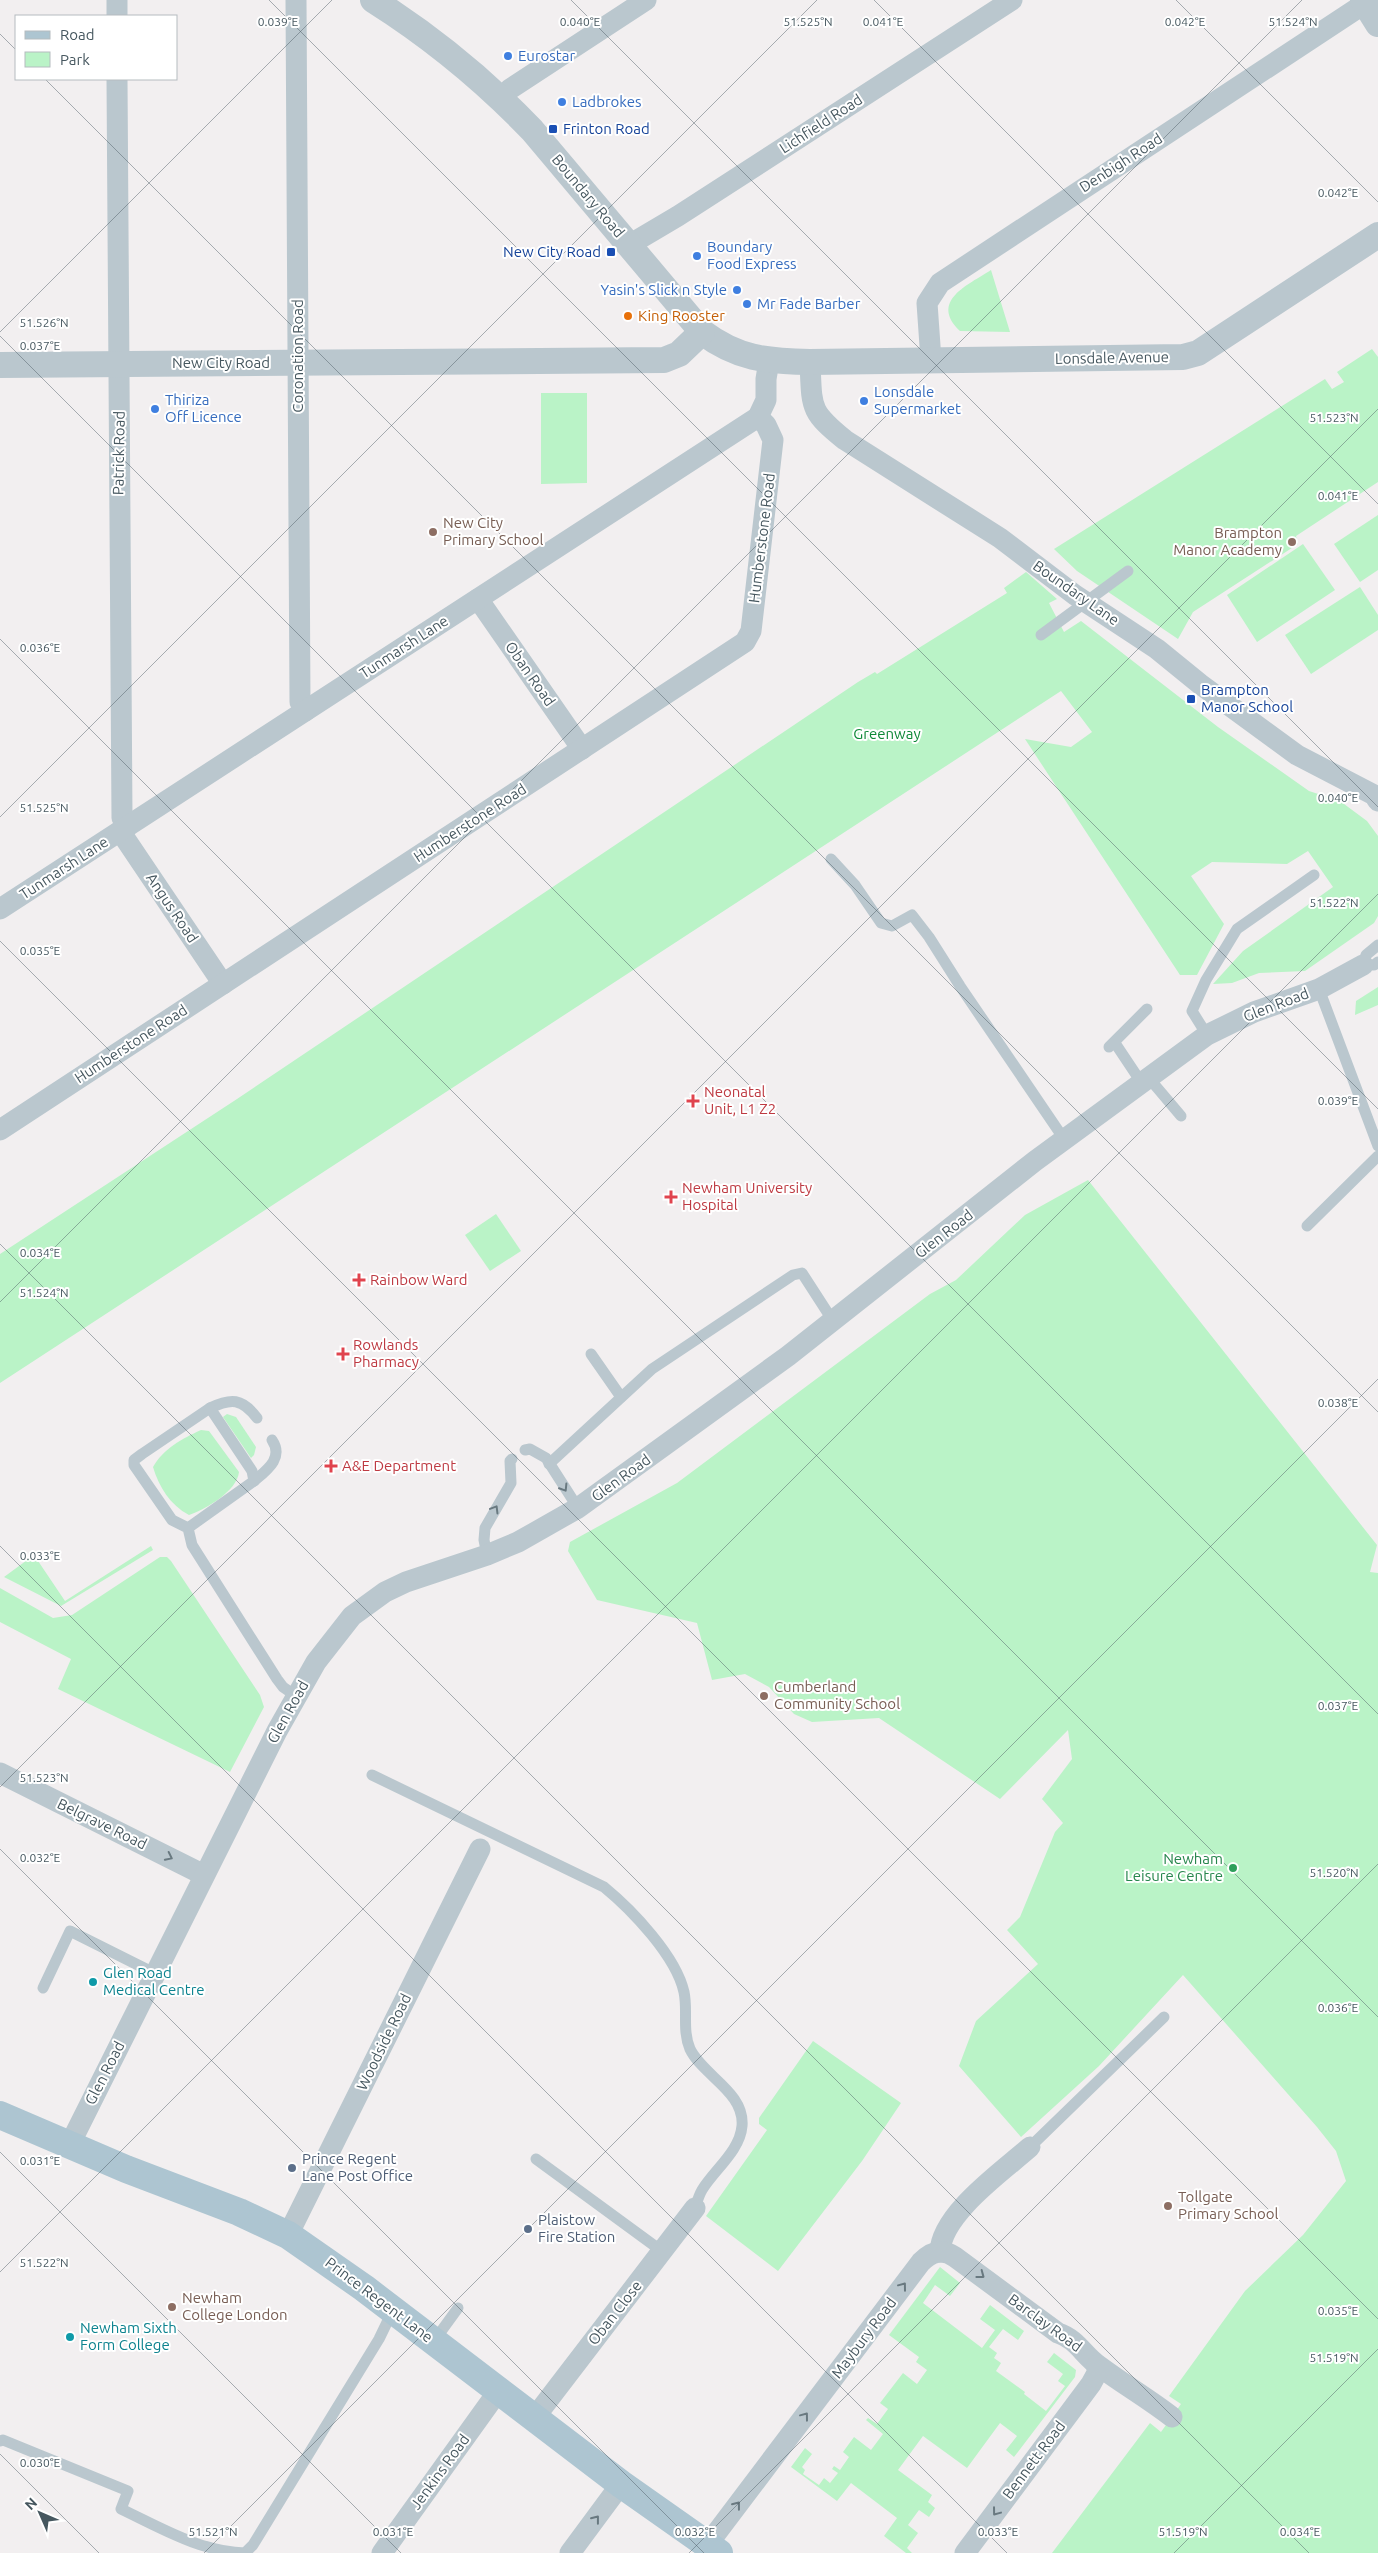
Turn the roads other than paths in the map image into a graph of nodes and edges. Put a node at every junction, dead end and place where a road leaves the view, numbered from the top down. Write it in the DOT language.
graph roads {
  1 [pos="117,0"];
  2 [pos="296,0"];
  3 [pos="373,0"];
  4 [pos="646,0"];
  5 [pos="1012,0"];
  6 [pos="1369,7"];
  7 [pos="117,15"];
  8 [pos="118,80"];
  9 [pos="502,99"];
  10 [pos="1378,235"];
  11 [pos="629,245"];
  12 [pos="702,332"];
  13 [pos="931,360"];
  14 [pos="769,361"];
  15 [pos="810,362"];
  16 [pos="298,363"];
  17 [pos="120,364"];
  18 [pos="0,365"];
  19 [pos="758,417"];
  20 [pos="1128,571"];
  21 [pos="478,599"];
  22 [pos="1086,603"];
  23 [pos="1041,635"];
  24 [pos="305,711"];
  25 [pos="582,749"];
  26 [pos="1378,801"];
  27 [pos="124,829"];
  28 [pos="831,859"];
  29 [pos="1314,875"];
  30 [pos="0,909"];
  31 [pos="1378,945"];
  32 [pos="1370,963"];
  33 [pos="223,984"];
  34 [pos="1318,989"];
  35 [pos="1147,1009"];
  36 [pos="1207,1035"];
  37 [pos="1145,1080"];
  38 [pos="1181,1116"];
  39 [pos="0,1130"];
  40 [pos="1064,1139"];
  41 [pos="1378,1146"];
  42 [pos="1378,1156"];
  43 [pos="1308,1226"];
  44 [pos="833,1321"];
  45 [pos="591,1354"];
  46 [pos="621,1397"];
  47 [pos="210,1408"];
  48 [pos="257,1418"];
  49 [pos="272,1440"];
  50 [pos="525,1450"];
  51 [pos="512,1459"];
  52 [pos="549,1464"];
  53 [pos="254,1481"];
  54 [pos="578,1508"];
  55 [pos="188,1528"];
  56 [pos="487,1555"];
  57 [pos="296,1696"];
  58 [pos="0,1773"];
  59 [pos="372,1775"];
  60 [pos="484,1840"];
  61 [pos="204,1875"];
  62 [pos="154,1973"];
  63 [pos="43,1988"];
  64 [pos="1164,2017"];
  65 [pos="0,2115"];
  66 [pos="69,2146"];
  67 [pos="1030,2147"];
  68 [pos="536,2159"];
  69 [pos="695,2208"];
  70 [pos="288,2235"];
  71 [pos="663,2252"];
  72 [pos="940,2252"];
  73 [pos="458,2308"];
  74 [pos="393,2310"];
  75 [pos="434,2341"];
  76 [pos="1097,2365"];
  77 [pos="499,2390"];
  78 [pos="535,2417"];
  79 [pos="1172,2417"];
  80 [pos="0,2441"];
  81 [pos="621,2484"];
  82 [pos="714,2548"];
  83 [pos="382,2553"];
  84 [pos="570,2553"];
  85 [pos="965,2553"];
  1 -- 7 [label="street"];
  2 -- 16 [label="street, Coronation Road"];
  3 -- 9 [label="street, Boundary Road"];
  4 -- 9 [label="street"];
  5 -- 11 [label="street, Lichfield Road"];
  6 -- 13 [label="street, Denbigh Road"];
  8 -- 17 [label="street, Patrick Road"];
  9 -- 11 [label="street, Boundary Road"];
  10 -- 13 [label="street, Lonsdale Avenue"];
  11 -- 12 [label="street, Boundary Road"];
  12 -- 14 [label="street, Boundary Road"];
  12 -- 16 [label="street, New City Road"];
  13 -- 15 [label="street, Lonsdale Avenue"];
  14 -- 15 [label="street, Boundary Road"];
  14 -- 19 [label="street"];
  15 -- 22 [label="street, Boundary Lane"];
  16 -- 17 [label="street, New City Road"];
  16 -- 24 [label="street, Coronation Road"];
  17 -- 18 [label="street, New City Road"];
  17 -- 27 [label="street, Patrick Road"];
  19 -- 21 [label="street, Tunmarsh Lane"];
  19 -- 25 [label="street, Humberstone Road"];
  20 -- 22 [label="lane"];
  21 -- 24 [label="street, Tunmarsh Lane"];
  21 -- 25 [label="street, Oban Road"];
  22 -- 23 [label="lane"];
  22 -- 26 [label="street, Boundary Lane"];
  24 -- 27 [label="street, Tunmarsh Lane"];
  25 -- 33 [label="street, Humberstone Road"];
  27 -- 30 [label="street, Tunmarsh Lane"];
  27 -- 33 [label="street, Angus Road"];
  28 -- 40 [label="lane"];
  29 -- 36 [label="lane"];
  31 -- 32 [label="lane, Glen Road"];
  32 -- 34 [label="street, Glen Road"];
  33 -- 39 [label="street, Humberstone Road"];
  34 -- 36 [label="street, Glen Road"];
  34 -- 41 [label="lane"];
  35 -- 37 [label="lane"];
  36 -- 37 [label="street, Glen Road"];
  37 -- 38 [label="lane"];
  37 -- 40 [label="street, Glen Road"];
  40 -- 44 [label="street, Glen Road"];
  42 -- 43 [label="lane"];
  44 -- 46 [label="lane"];
  44 -- 54 [label="street, Glen Road"];
  45 -- 46 [label="lane"];
  46 -- 52 [label="lane"];
  47 -- 48 [label="lane"];
  47 -- 53 [label="lane"];
  47 -- 55 [label="lane"];
  49 -- 53 [label="lane"];
  50 -- 52 [label="lane"];
  56 -- 51 [label="lane, one-way"];
  52 -- 54 [label="lane, one-way"];
  53 -- 55 [label="lane"];
  54 -- 56 [label="street, Glen Road"];
  55 -- 57 [label="lane"];
  56 -- 57 [label="street, Glen Road"];
  57 -- 61 [label="street, Glen Road"];
  58 -- 61 [label="street, Belgrave Road, one-way"];
  59 -- 60 [label="lane"];
  60 -- 69 [label="lane"];
  60 -- 70 [label="street, Woodside Road"];
  61 -- 62 [label="street, Glen Road"];
  62 -- 63 [label="lane"];
  62 -- 66 [label="street, Glen Road"];
  64 -- 67 [label="lane"];
  65 -- 66 [label="main road, Prince Regent Lane"];
  66 -- 70 [label="main road, Prince Regent Lane"];
  67 -- 72 [label="street"];
  68 -- 71 [label="lane"];
  69 -- 71 [label="street, Oban Close"];
  70 -- 74 [label="main road, Prince Regent Lane"];
  71 -- 78 [label="street, Oban Close"];
  72 -- 76 [label="street, Barclay Road, one-way"];
  82 -- 72 [label="street, Maybury Road, one-way"];
  73 -- 75 [label="lane"];
  74 -- 75 [label="main road, Prince Regent Lane"];
  74 -- 80 [label="lane"];
  75 -- 77 [label="main road, Prince Regent Lane"];
  76 -- 79 [label="street, Barclay Road"];
  76 -- 85 [label="street, Bennett Road, one-way"];
  77 -- 78 [label="main road, Prince Regent Lane"];
  77 -- 83 [label="street, Jenkins Road"];
  78 -- 81 [label="main road, Prince Regent Lane"];
  81 -- 82 [label="main road, Prince Regent Lane"];
  84 -- 81 [label="street, one-way"];
}
